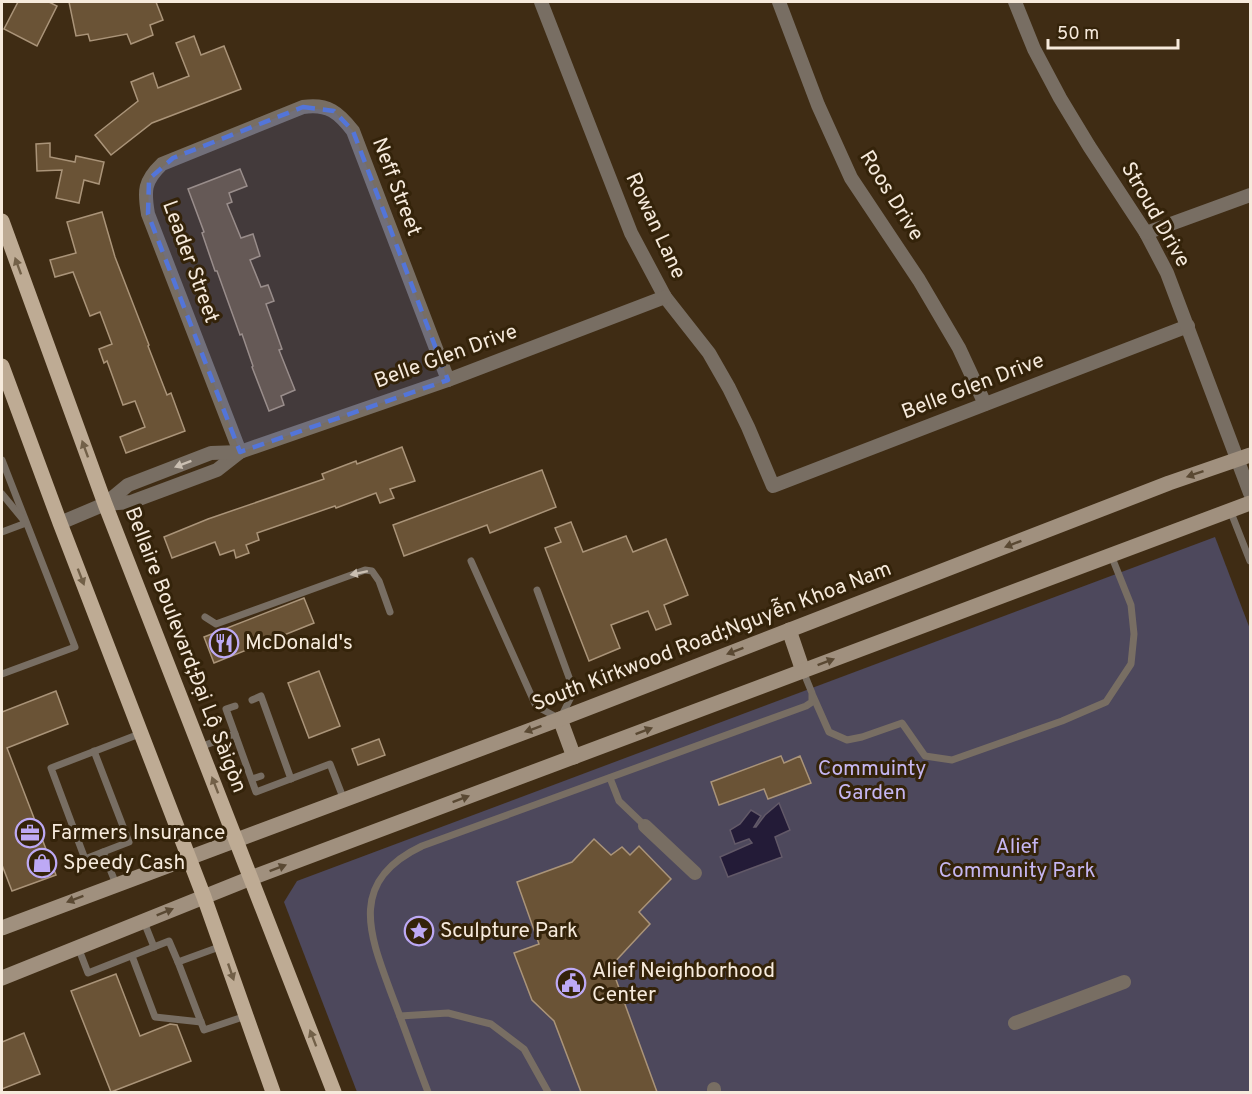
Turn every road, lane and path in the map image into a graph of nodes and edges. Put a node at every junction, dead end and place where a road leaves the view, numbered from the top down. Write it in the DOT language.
graph roads {
  1 [pos="541,2"];
  2 [pos="779,2"];
  3 [pos="1015,2"];
  4 [pos="237,133"];
  5 [pos="1251,195"];
  6 [pos="2,221"];
  7 [pos="1146,233"];
  8 [pos="665,297"];
  9 [pos="1188,326"];
  10 [pos="2,366"];
  11 [pos="448,380"];
  12 [pos="985,404"];
  13 [pos="240,452"];
  14 [pos="1245,457"];
  15 [pos="2,460"];
  16 [pos="773,486"];
  17 [pos="1251,493"];
  18 [pos="2,494"];
  19 [pos="1251,503"];
  20 [pos="105,504"];
  21 [pos="1230,510"];
  22 [pos="60,523"];
  23 [pos="26,524"];
  24 [pos="2,532"];
  25 [pos="1111,555"];
  26 [pos="471,561"];
  27 [pos="1251,561"];
  28 [pos="537,590"];
  29 [pos="390,612"];
  30 [pos="205,617"];
  31 [pos="789,630"];
  32 [pos="803,671"];
  33 [pos="2,674"];
  34 [pos="812,693"];
  35 [pos="252,699"];
  36 [pos="234,706"];
  37 [pos="266,711"];
  38 [pos="258,714"];
  39 [pos="560,718"];
  40 [pos="240,722"];
  41 [pos="232,725"];
  42 [pos="274,731"];
  43 [pos="142,733"];
  44 [pos="235,734"];
  45 [pos="266,735"];
  46 [pos="248,742"];
  47 [pos="239,745"];
  48 [pos="200,747"];
  49 [pos="94,751"];
  50 [pos="574,757"];
  51 [pos="255,763"];
  52 [pos="247,766"];
  53 [pos="261,776"];
  54 [pos="610,777"];
  55 [pos="252,779"];
  56 [pos="291,779"];
  57 [pos="344,800"];
  58 [pos="643,824"];
  59 [pos="237,840"];
  60 [pos="103,852"];
  61 [pos="189,858"];
  62 [pos="695,873"];
  63 [pos="251,878"];
  64 [pos="116,884"];
  65 [pos="204,897"];
  66 [pos="144,921"];
  67 [pos="2,928"];
  68 [pos="222,946"];
  69 [pos="154,947"];
  70 [pos="78,948"];
  71 [pos="132,956"];
  72 [pos="178,962"];
  73 [pos="2,978"];
  74 [pos="1124,982"];
  75 [pos="246,1016"];
  76 [pos="400,1016"];
  77 [pos="201,1022"];
  78 [pos="1015,1023"];
  79 [pos="273,1092"];
  80 [pos="334,1092"];
  81 [pos="428,1092"];
  82 [pos="548,1092"];
  1 -- 8 [label="street, Rowan Lane"];
  2 -- 12 [label="street, Roos Drive"];
  3 -- 7 [label="street, Stroud Drive"];
  4 -- 11 [label="street, Neff Street"];
  4 -- 13 [label="street, Leader Street"];
  5 -- 7 [label="street"];
  20 -- 6 [label="main road, Bellaire Boulevard;Đại Lộ Sàigòn, one-way"];
  7 -- 9 [label="street, Stroud Drive"];
  8 -- 11 [label="street, Belle Glen Drive"];
  8 -- 16 [label="street, Rowan Lane"];
  9 -- 12 [label="street, Belle Glen Drive"];
  9 -- 14 [label="street, Stroud Drive"];
  10 -- 22 [label="main road"];
  11 -- 13 [label="street, Belle Glen Drive"];
  12 -- 16 [label="street, Belle Glen Drive"];
  13 -- 20 [label="street, Belle Glen Drive"];
  14 -- 17 [label="street, Stroud Drive"];
  14 -- 31 [label="main road, South Kirkwood Road;Nguyễn Khoa Nam, one-way"];
  15 -- 23 [label="lane"];
  18 -- 23 [label="lane"];
  19 -- 21 [label="main road"];
  20 -- 22 [label="street, Belle Glen Drive"];
  20 -- 48 [label="main road, Bellaire Boulevard;Đại Lộ Sàigòn"];
  21 -- 25 [label="main road"];
  21 -- 27 [label="lane"];
  22 -- 43 [label="main road, one-way"];
  23 -- 24 [label="lane"];
  23 -- 33 [label="lane"];
  32 -- 25 [label="main road, one-way"];
  25 -- 34 [label="lane"];
  26 -- 39 [label="lane"];
  28 -- 39 [label="lane"];
  29 -- 30 [label="lane, one-way"];
  31 -- 32 [label="main road"];
  31 -- 39 [label="main road, South Kirkwood Road;Nguyễn Khoa Nam, one-way"];
  32 -- 34 [label="lane"];
  50 -- 32 [label="main road, one-way"];
  34 -- 54 [label="lane"];
  35 -- 37 [label="lane"];
  36 -- 41 [label="lane"];
  37 -- 38 [label="lane"];
  37 -- 42 [label="lane"];
  39 -- 50 [label="main road"];
  39 -- 57 [label="main road, South Kirkwood Road;Nguyễn Khoa Nam, one-way"];
  40 -- 41 [label="lane"];
  41 -- 44 [label="lane"];
  42 -- 45 [label="lane"];
  42 -- 56 [label="lane"];
  43 -- 49 [label="lane"];
  43 -- 61 [label="main road"];
  44 -- 47 [label="lane"];
  44 -- 48 [label="lane"];
  46 -- 47 [label="lane"];
  47 -- 52 [label="lane"];
  59 -- 48 [label="main road, Bellaire Boulevard;Đại Lộ Sàigòn, one-way"];
  49 -- 60 [label="lane"];
  49 -- 60 [label="lane"];
  63 -- 50 [label="main road, one-way"];
  51 -- 52 [label="lane"];
  52 -- 55 [label="lane"];
  53 -- 55 [label="lane"];
  54 -- 58 [label="lane"];
  54 -- 76 [label="lane"];
  55 -- 56 [label="lane"];
  56 -- 57 [label="lane"];
  57 -- 59 [label="main road, South Kirkwood Road;Nguyễn Khoa Nam"];
  58 -- 62 [label="street"];
  59 -- 61 [label="main road, South Kirkwood Road;Nguyễn Khoa Nam"];
  59 -- 63 [label="main road, Bellaire Boulevard;Đại Lộ Sàigòn"];
  60 -- 64 [label="lane"];
  61 -- 64 [label="main road, South Kirkwood Road;Nguyễn Khoa Nam"];
  61 -- 65 [label="main road"];
  63 -- 65 [label="main road"];
  80 -- 63 [label="main road, Bellaire Boulevard;Đại Lộ Sàigòn, one-way"];
  64 -- 67 [label="main road, South Kirkwood Road;Nguyễn Khoa Nam, one-way"];
  66 -- 65 [label="main road, one-way"];
  65 -- 68 [label="main road"];
  66 -- 69 [label="lane"];
  66 -- 70 [label="main road"];
  68 -- 72 [label="lane"];
  68 -- 75 [label="main road, one-way"];
  69 -- 71 [label="lane"];
  69 -- 72 [label="lane"];
  70 -- 71 [label="lane"];
  70 -- 73 [label="main road"];
  71 -- 77 [label="lane"];
  72 -- 77 [label="lane"];
  74 -- 78 [label="street"];
  75 -- 77 [label="lane"];
  75 -- 79 [label="main road"];
  76 -- 81 [label="lane"];
  76 -- 82 [label="lane"];
}
